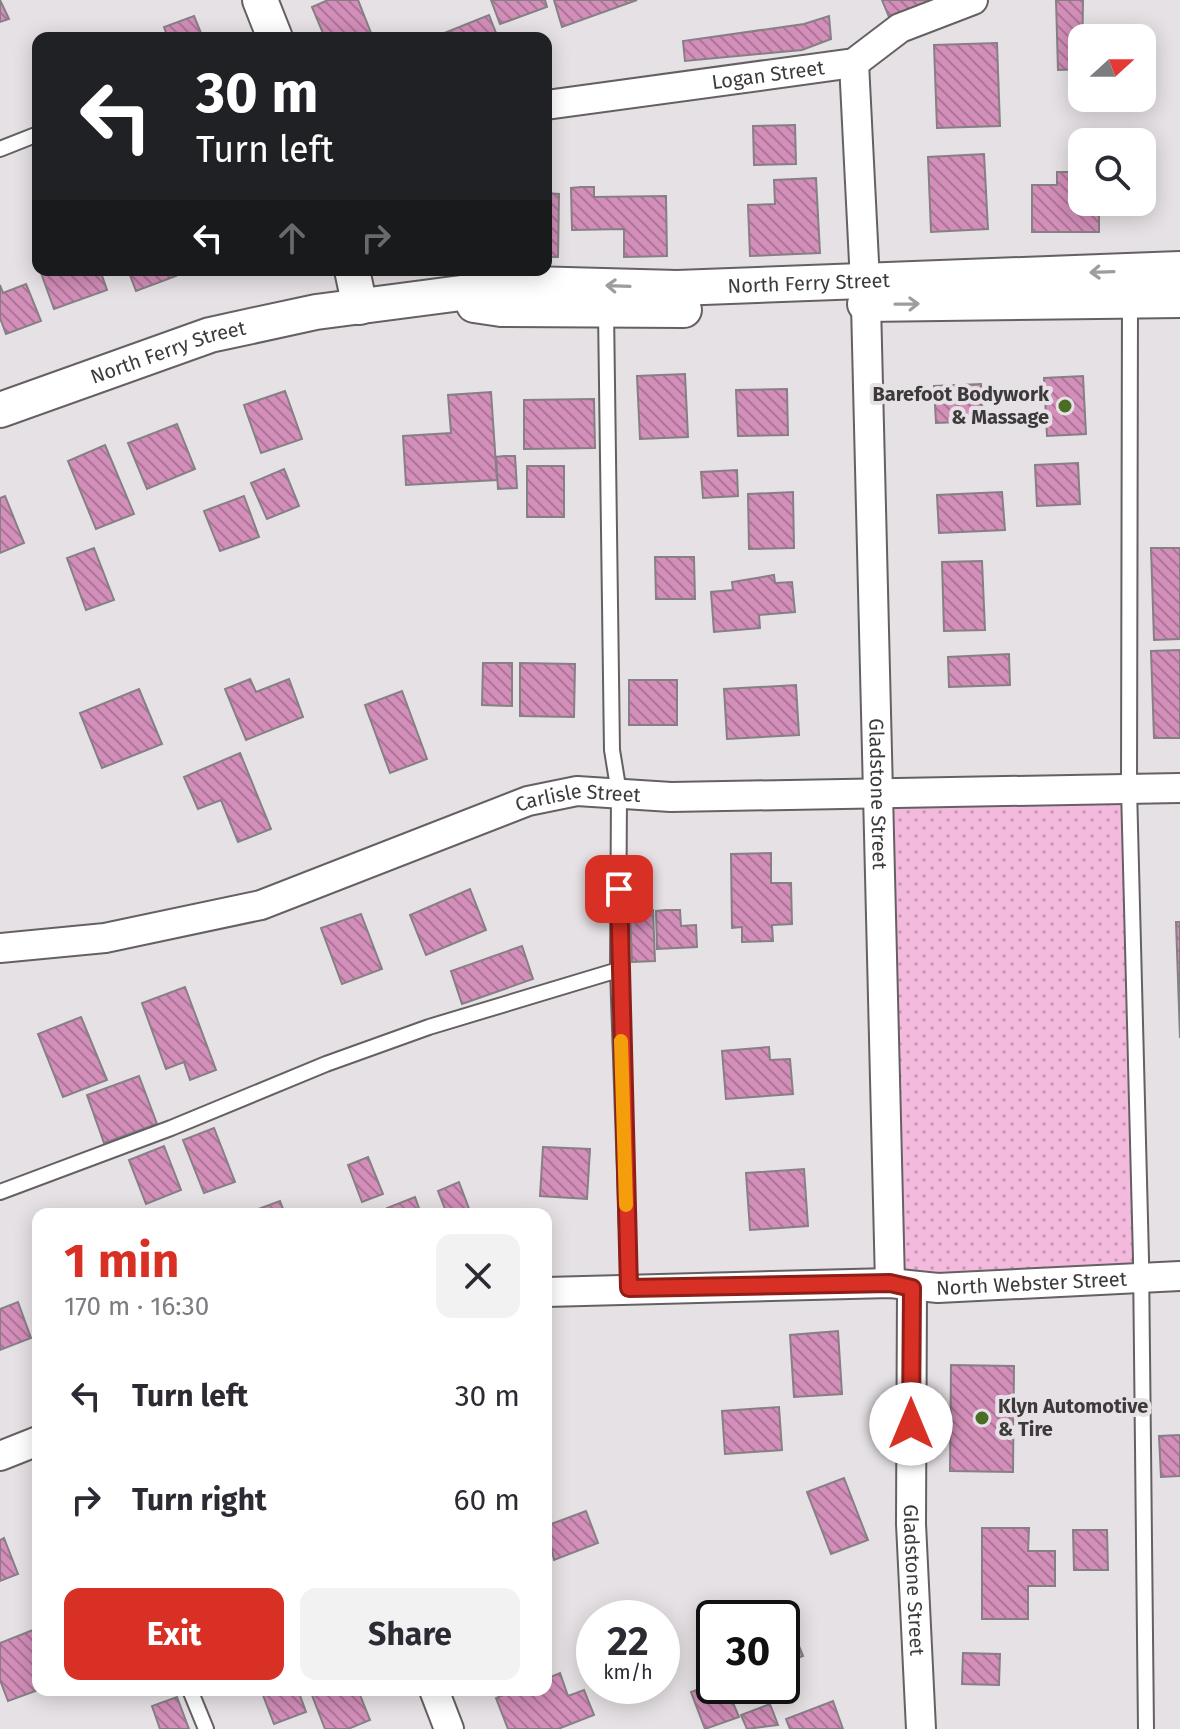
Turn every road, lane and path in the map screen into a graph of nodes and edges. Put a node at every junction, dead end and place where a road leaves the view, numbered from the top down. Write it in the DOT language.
graph roads {
  1 [pos="260,0"];
  2 [pos="973,0"];
  3 [pos="273,32"];
  4 [pos="854,63"];
  5 [pos="552,104"];
  6 [pos="32,136"];
  7 [pos="0,149"];
  8 [pos="1180,269"];
  9 [pos="353,276"];
  10 [pos="865,293"];
  11 [pos="438,298"];
  12 [pos="1130,300"];
  13 [pos="1180,300"];
  14 [pos="360,307"];
  15 [pos="606,311"];
  16 [pos="0,410"];
  17 [pos="1129,788"];
  18 [pos="1180,788"];
  19 [pos="619,793"];
  20 [pos="876,794"];
  21 [pos="0,948"];
  22 [pos="618,970"];
  23 [pos="0,1192"];
  24 [pos="1180,1276"];
  25 [pos="1140,1278"];
  26 [pos="901,1286"];
  27 [pos="629,1288"];
  28 [pos="552,1292"];
  29 [pos="32,1443"];
  30 [pos="0,1456"];
  31 [pos="192,1696"];
  32 [pos="436,1696"];
  33 [pos="206,1729"];
  34 [pos="449,1729"];
  35 [pos="921,1729"];
  36 [pos="1146,1729"];
  1 -- 3 [label="street"];
  2 -- 4 [label="street, Logan Street"];
  4 -- 5 [label="street, Logan Street"];
  4 -- 10 [label="street, Gladstone Street"];
  6 -- 7 [label="lane"];
  8 -- 10 [label="street, North Ferry Street, one-way"];
  9 -- 14 [label="street"];
  10 -- 11 [label="street, North Ferry Street, one-way"];
  10 -- 12 [label="street, North Ferry Street, one-way"];
  10 -- 15 [label="street, North Ferry Street"];
  10 -- 20 [label="street, Gladstone Street"];
  11 -- 14 [label="street, North Ferry Street"];
  11 -- 15 [label="street, North Ferry Street"];
  12 -- 13 [label="street, North Ferry Street"];
  12 -- 17 [label="lane"];
  14 -- 16 [label="street, North Ferry Street"];
  15 -- 19 [label="lane"];
  17 -- 18 [label="street, Carlisle Street"];
  17 -- 20 [label="street, Carlisle Street"];
  17 -- 25 [label="lane"];
  19 -- 20 [label="street, Carlisle Street"];
  19 -- 21 [label="street, Carlisle Street"];
  19 -- 22 [label="lane"];
  20 -- 26 [label="street, Gladstone Street"];
  22 -- 23 [label="lane"];
  22 -- 27 [label="lane"];
  24 -- 25 [label="street, North Webster Street"];
  25 -- 26 [label="street, North Webster Street"];
  25 -- 36 [label="lane"];
  26 -- 27 [label="street, North Webster Street"];
  26 -- 35 [label="street, Gladstone Street"];
  27 -- 28 [label="street, North Webster Street"];
  29 -- 30 [label="street"];
  31 -- 33 [label="lane"];
  32 -- 34 [label="street"];
}
